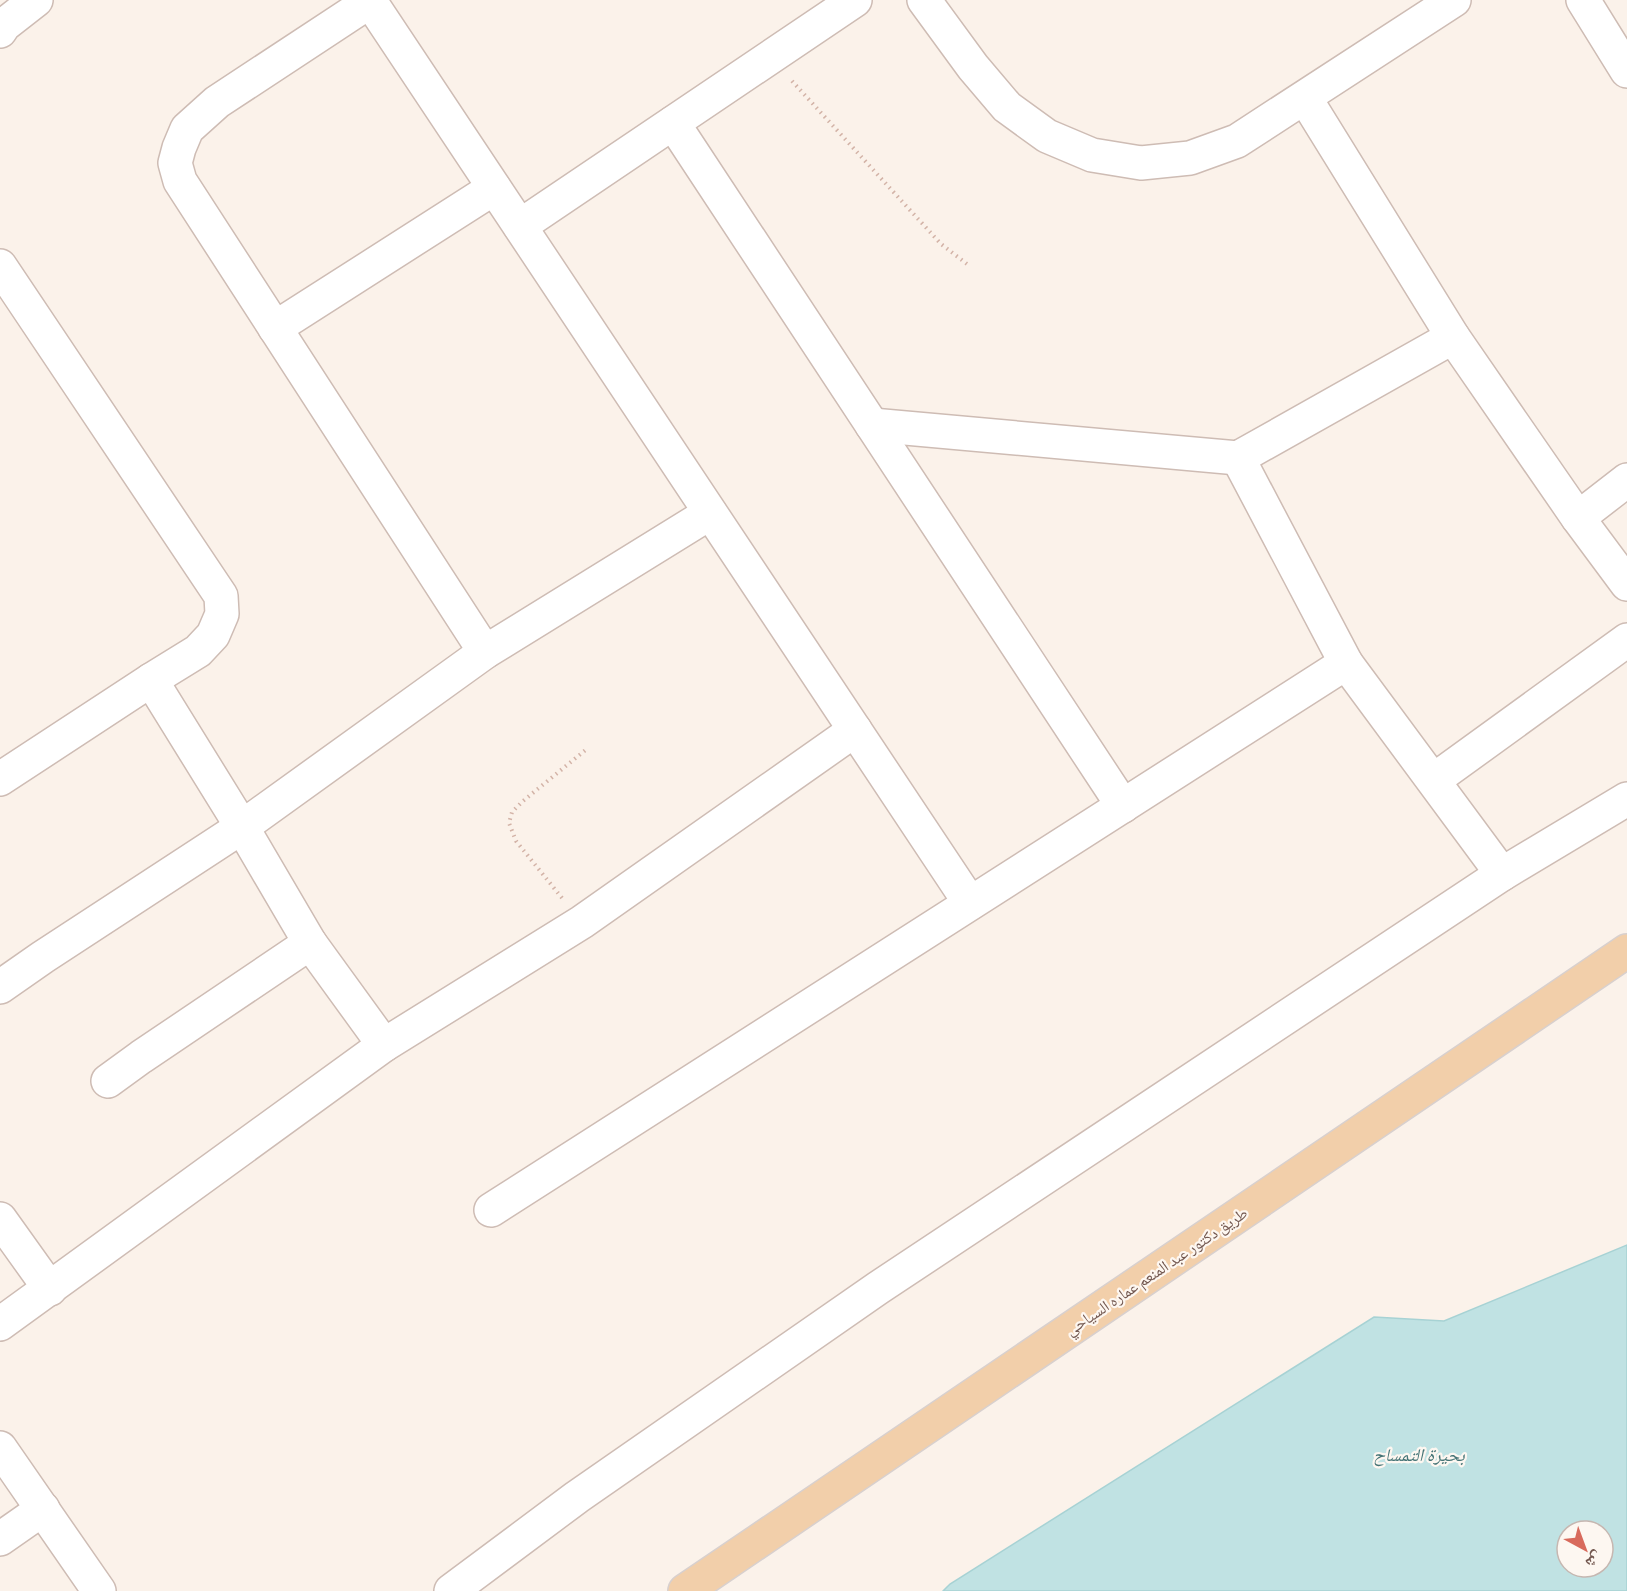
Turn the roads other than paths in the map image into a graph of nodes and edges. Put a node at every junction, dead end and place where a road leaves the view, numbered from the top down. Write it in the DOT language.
graph roads {
  1 [pos="36,0"];
  2 [pos="855,0"];
  3 [pos="924,0"];
  4 [pos="1454,0"];
  5 [pos="1583,0"];
  6 [pos="371,1"];
  7 [pos="0,31"];
  8 [pos="1627,71"];
  9 [pos="1305,98"];
  10 [pos="673,123"];
  11 [pos="494,188"];
  12 [pos="520,226"];
  13 [pos="0,266"];
  14 [pos="275,328"];
  15 [pos="1453,337"];
  16 [pos="872,425"];
  17 [pos="1238,459"];
  18 [pos="1627,480"];
  19 [pos="710,513"];
  20 [pos="1578,518"];
  21 [pos="1627,584"];
  22 [pos="1627,640"];
  23 [pos="484,652"];
  24 [pos="1346,663"];
  25 [pos="151,680"];
  26 [pos="855,730"];
  27 [pos="0,779"];
  28 [pos="1434,780"];
  29 [pos="1627,799"];
  30 [pos="1122,806"];
  31 [pos="242,827"];
  32 [pos="1502,874"];
  33 [pos="970,903"];
  34 [pos="310,943"];
  35 [pos="1627,951"];
  36 [pos="0,987"];
  37 [pos="384,1045"];
  38 [pos="108,1081"];
  39 [pos="491,1210"];
  40 [pos="0,1219"];
  41 [pos="50,1289"];
  42 [pos="0,1324"];
  43 [pos="0,1448"];
  44 [pos="42,1509"];
  45 [pos="0,1539"];
  46 [pos="99,1591"];
  47 [pos="451,1591"];
  48 [pos="685,1591"];
  1 -- 7 [label="street"];
  2 -- 10 [label="street"];
  3 -- 9 [label="street"];
  4 -- 9 [label="street"];
  5 -- 8 [label="street"];
  6 -- 11 [label="street"];
  6 -- 14 [label="street"];
  9 -- 15 [label="street"];
  10 -- 12 [label="street"];
  10 -- 16 [label="street"];
  11 -- 12 [label="street"];
  11 -- 14 [label="street"];
  12 -- 19 [label="street"];
  13 -- 25 [label="street"];
  14 -- 23 [label="street"];
  15 -- 17 [label="street"];
  15 -- 20 [label="street"];
  16 -- 17 [label="street"];
  16 -- 30 [label="street"];
  17 -- 24 [label="street"];
  18 -- 20 [label="street"];
  19 -- 23 [label="street"];
  19 -- 26 [label="street"];
  20 -- 21 [label="street"];
  22 -- 28 [label="street"];
  23 -- 31 [label="street"];
  24 -- 28 [label="street"];
  24 -- 30 [label="street"];
  25 -- 27 [label="street"];
  25 -- 31 [label="street"];
  26 -- 33 [label="street"];
  26 -- 37 [label="street"];
  28 -- 32 [label="street"];
  29 -- 32 [label="street"];
  30 -- 33 [label="street"];
  31 -- 34 [label="street"];
  31 -- 36 [label="street"];
  32 -- 47 [label="street"];
  33 -- 39 [label="street"];
  34 -- 37 [label="street"];
  34 -- 38 [label="street"];
  35 -- 48 [label="main road, طريق دكتور عبد المنعم عماره السياحي"];
  37 -- 41 [label="street"];
  40 -- 41 [label="street"];
  41 -- 42 [label="street"];
  43 -- 44 [label="street"];
  44 -- 45 [label="street"];
  44 -- 46 [label="street"];
}
